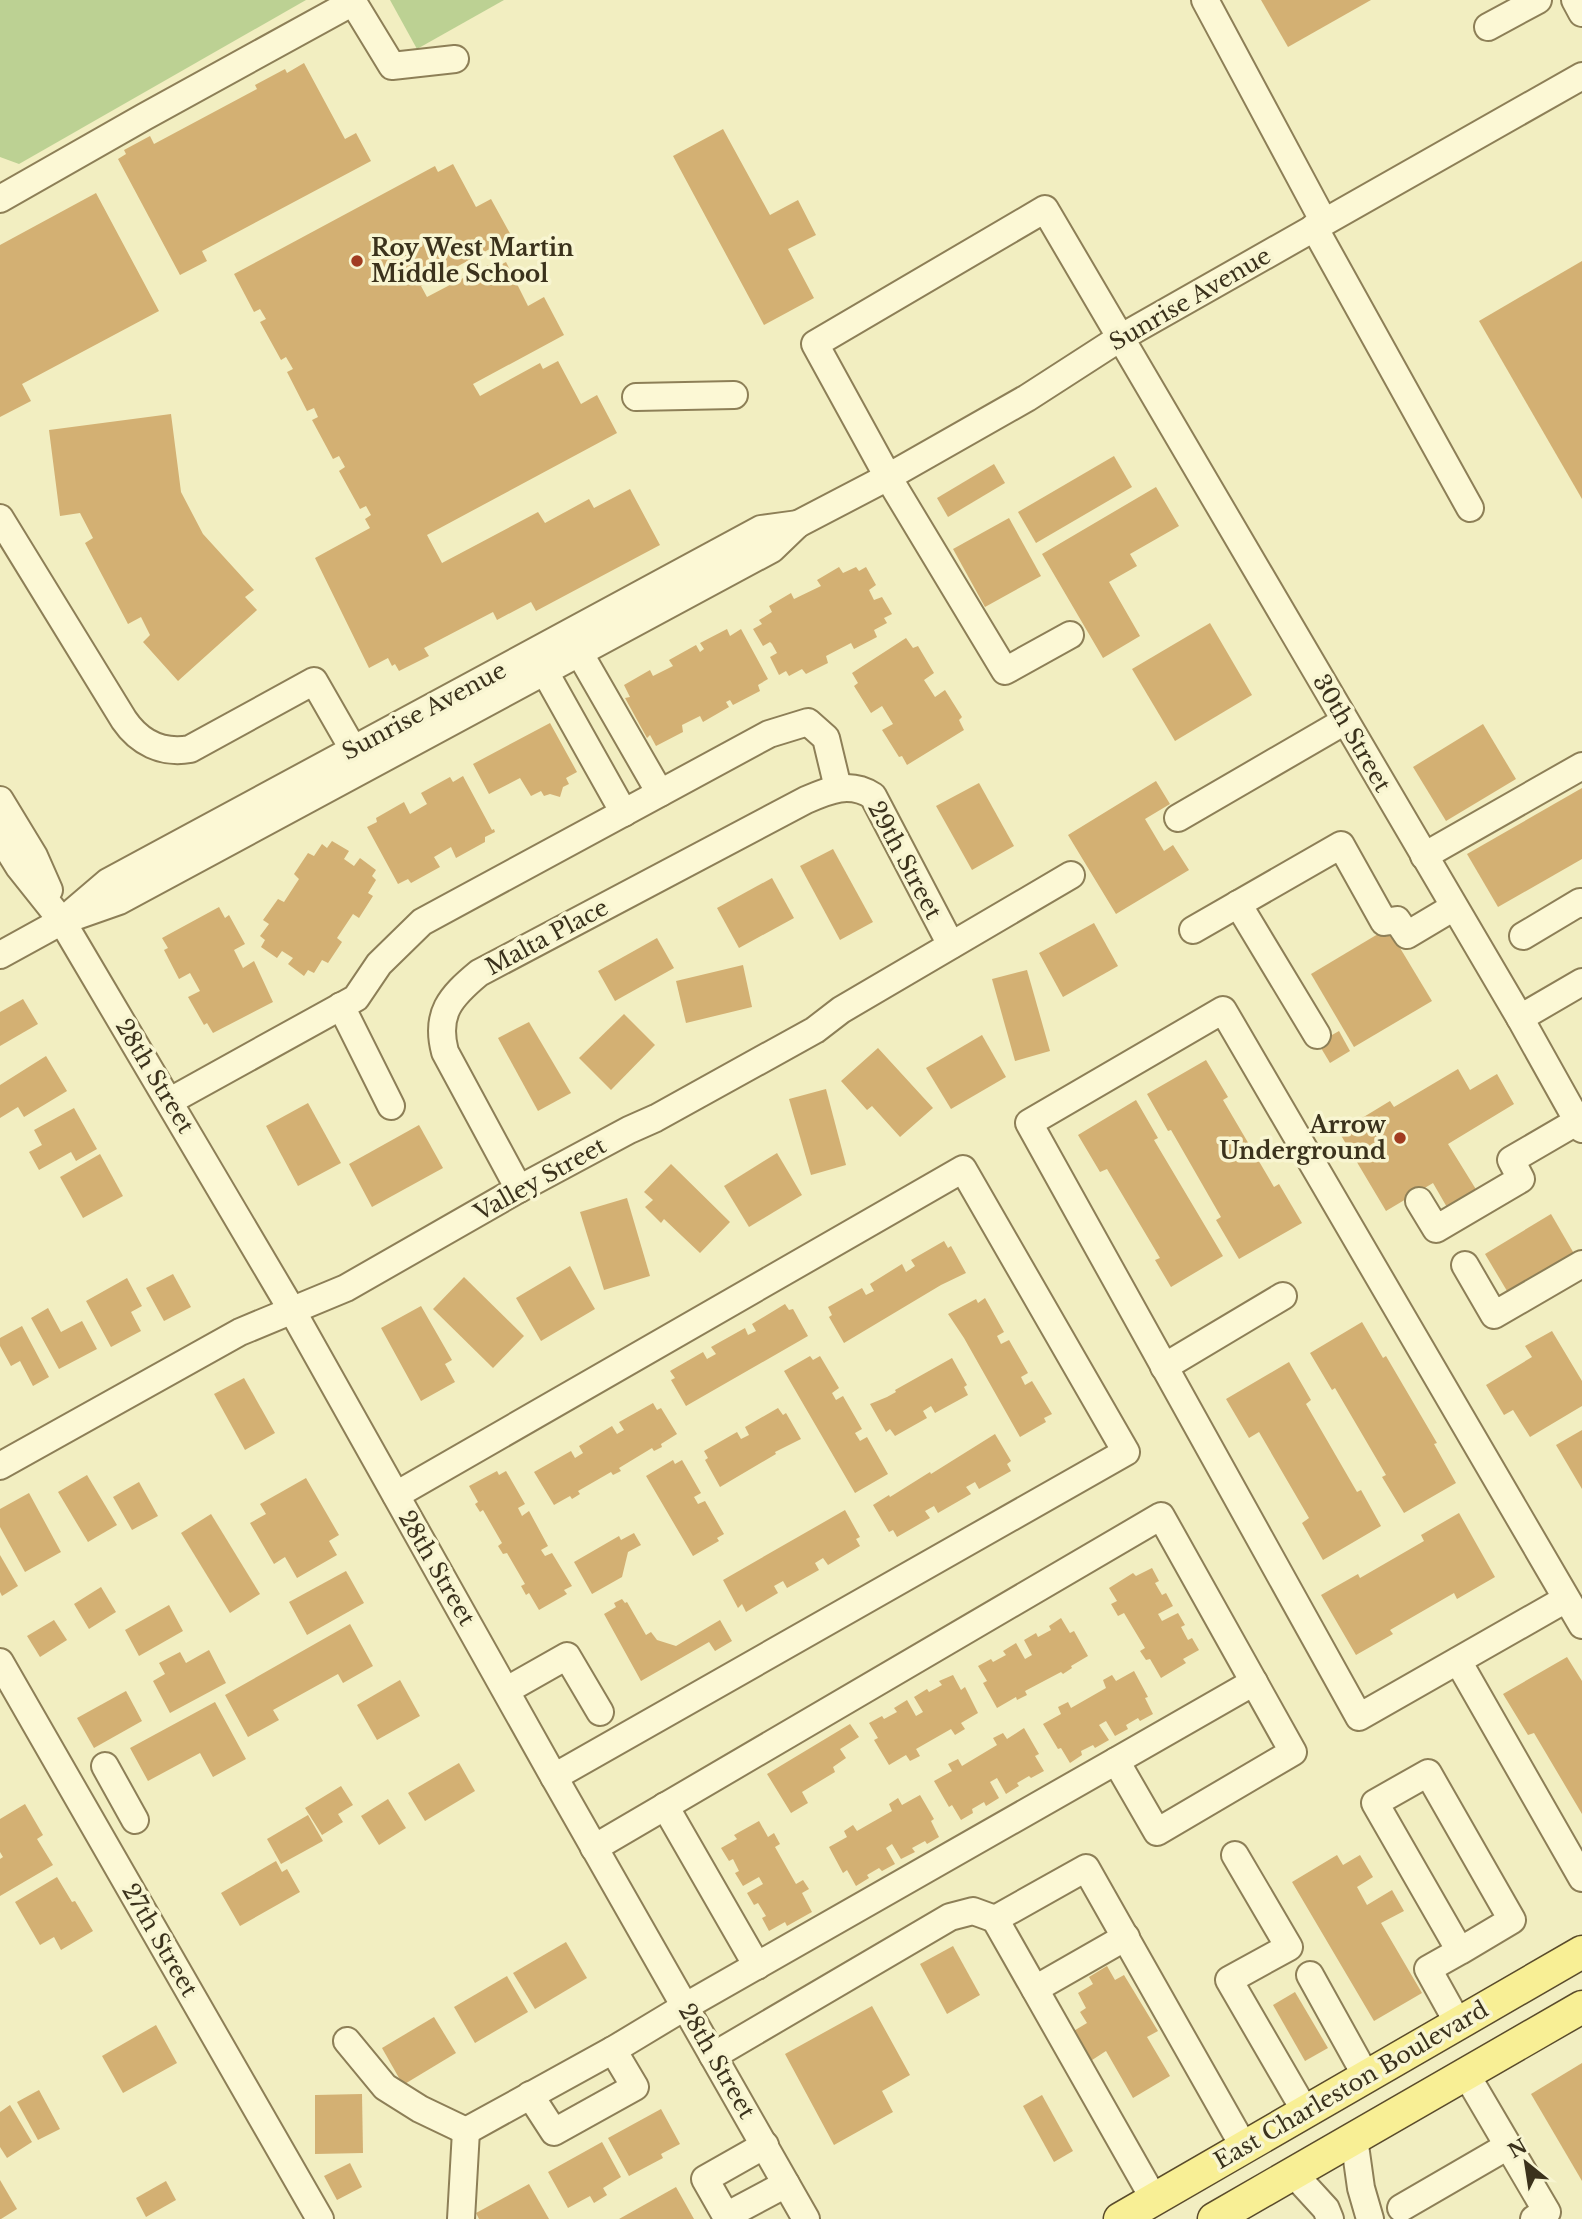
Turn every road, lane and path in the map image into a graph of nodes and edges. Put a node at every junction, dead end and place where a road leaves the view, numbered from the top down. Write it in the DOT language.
graph roads {
  1 [pos="1205,0"];
  2 [pos="1538,0"];
  3 [pos="1575,0"];
  4 [pos="1582,13"];
  5 [pos="1488,27"];
  6 [pos="455,59"];
  7 [pos="1582,76"];
  8 [pos="0,199"];
  9 [pos="1319,225"];
  10 [pos="1120,338"];
  11 [pos="734,395"];
  12 [pos="636,397"];
  13 [pos="888,477"];
  14 [pos="1470,508"];
  15 [pos="0,518"];
  16 [pos="1070,635"];
  17 [pos="574,643"];
  18 [pos="539,662"];
  19 [pos="1345,720"];
  20 [pos="621,727"];
  21 [pos="586,745"];
  22 [pos="354,749"];
  23 [pos="1582,766"];
  24 [pos="838,788"];
  25 [pos="660,793"];
  26 [pos="0,800"];
  27 [pos="624,813"];
  28 [pos="1178,818"];
  29 [pos="0,836"];
  30 [pos="1424,856"];
  31 [pos="1071,875"];
  32 [pos="1238,904"];
  33 [pos="1582,904"];
  34 [pos="1454,907"];
  35 [pos="62,921"];
  36 [pos="1193,930"];
  37 [pos="1523,936"];
  38 [pos="951,945"];
  39 [pos="0,955"];
  40 [pos="1582,982"];
  41 [pos="341,1006"];
  42 [pos="1520,1018"];
  43 [pos="1317,1035"];
  44 [pos="170,1101"];
  45 [pos="391,1106"];
  46 [pos="1580,1125"];
  47 [pos="519,1189"];
  48 [pos="1419,1201"];
  49 [pos="1582,1264"];
  50 [pos="1465,1265"];
  51 [pos="1283,1296"];
  52 [pos="293,1312"];
  53 [pos="1164,1367"];
  54 [pos="0,1466"];
  55 [pos="396,1495"];
  56 [pos="1566,1599"];
  57 [pos="1582,1625"];
  58 [pos="1458,1661"];
  59 [pos="0,1662"];
  60 [pos="1254,1682"];
  61 [pos="507,1690"];
  62 [pos="600,1712"];
  63 [pos="1116,1761"];
  64 [pos="105,1766"];
  65 [pos="554,1777"];
  66 [pos="119,1791"];
  67 [pos="665,1806"];
  68 [pos="85,1809"];
  69 [pos="135,1820"];
  70 [pos="594,1848"];
  71 [pos="1235,1855"];
  72 [pos="1582,1878"];
  73 [pos="995,1919"];
  74 [pos="1126,1937"];
  75 [pos="1460,1951"];
  76 [pos="1582,1952"];
  77 [pos="757,1966"];
  78 [pos="1310,1976"];
  79 [pos="1035,1989"];
  80 [pos="685,2006"];
  81 [pos="1582,2007"];
  82 [pos="1458,2023"];
  83 [pos="347,2041"];
  84 [pos="613,2050"];
  85 [pos="713,2056"];
  86 [pos="1466,2074"];
  87 [pos="1366,2076"];
  88 [pos="530,2095"];
  89 [pos="1305,2111"];
  90 [pos="466,2131"];
  91 [pos="1354,2138"];
  92 [pos="765,2145"];
  93 [pos="1508,2146"];
  94 [pos="1244,2147"];
  95 [pos="1320,2158"];
  96 [pos="1293,2173"];
  97 [pos="786,2184"];
  98 [pos="1154,2199"];
  99 [pos="1401,2208"];
  100 [pos="320,2219"];
  101 [pos="461,2219"];
  102 [pos="806,2219"];
  103 [pos="1120,2219"];
  104 [pos="1214,2219"];
  105 [pos="1330,2219"];
  106 [pos="1370,2219"];
  107 [pos="1534,2219"];
  1 -- 9 [label="street"];
  2 -- 5 [label="street"];
  3 -- 4 [label="street"];
  6 -- 8 [label="street"];
  7 -- 9 [label="street, Sunrise Avenue"];
  9 -- 10 [label="street, Sunrise Avenue"];
  9 -- 14 [label="street"];
  10 -- 13 [label="street, Sunrise Avenue"];
  10 -- 13 [label="street, 30th Street"];
  10 -- 19 [label="street, 30th Street"];
  11 -- 12 [label="street"];
  13 -- 16 [label="street"];
  13 -- 17 [label="street, Sunrise Avenue"];
  15 -- 22 [label="street"];
  17 -- 18 [label="street, Sunrise Avenue"];
  17 -- 20 [label="street"];
  18 -- 21 [label="street"];
  18 -- 22 [label="street, Sunrise Avenue"];
  18 -- 35 [label="street, Sunrise Avenue"];
  19 -- 28 [label="street"];
  19 -- 30 [label="street, 30th Street"];
  20 -- 21 [label="street"];
  20 -- 25 [label="street"];
  21 -- 27 [label="street"];
  22 -- 35 [label="street, Sunrise Avenue"];
  23 -- 30 [label="street"];
  24 -- 25 [label="street, 29th Street"];
  24 -- 38 [label="street, 29th Street"];
  24 -- 47 [label="street, Malta Place"];
  25 -- 27 [label="street, 29th Street"];
  26 -- 35 [label="street, 28th Street"];
  27 -- 41 [label="street, 29th Street"];
  29 -- 35 [label="street, 28th Street"];
  30 -- 34 [label="street, 30th Street"];
  31 -- 38 [label="street, Valley Street"];
  32 -- 34 [label="street"];
  32 -- 36 [label="street"];
  32 -- 43 [label="street"];
  33 -- 37 [label="street"];
  34 -- 42 [label="street, 30th Street"];
  35 -- 39 [label="street, Sunrise Avenue"];
  35 -- 44 [label="street, 28th Street"];
  38 -- 47 [label="street, Valley Street"];
  40 -- 42 [label="street"];
  41 -- 44 [label="street, 29th Street"];
  41 -- 45 [label="street"];
  42 -- 46 [label="street, 30th Street"];
  44 -- 52 [label="street, 28th Street"];
  46 -- 48 [label="street"];
  47 -- 52 [label="street, Valley Street"];
  49 -- 50 [label="street"];
  51 -- 53 [label="street"];
  52 -- 54 [label="street, Valley Street"];
  52 -- 55 [label="street, 28th Street"];
  53 -- 56 [label="street"];
  53 -- 58 [label="street"];
  55 -- 61 [label="street, 28th Street"];
  55 -- 65 [label="street"];
  56 -- 57 [label="street"];
  56 -- 58 [label="street"];
  58 -- 72 [label="street"];
  59 -- 68 [label="street, 27th Street"];
  60 -- 63 [label="street"];
  60 -- 63 [label="street"];
  60 -- 67 [label="street"];
  61 -- 62 [label="street"];
  61 -- 65 [label="street, 28th Street"];
  63 -- 77 [label="street"];
  64 -- 66 [label="street"];
  65 -- 70 [label="street, 28th Street"];
  66 -- 68 [label="street"];
  66 -- 69 [label="street"];
  67 -- 70 [label="street"];
  67 -- 77 [label="street"];
  68 -- 100 [label="street, 27th Street"];
  70 -- 80 [label="street, 28th Street"];
  71 -- 89 [label="street"];
  73 -- 74 [label="street"];
  73 -- 79 [label="street"];
  73 -- 85 [label="street"];
  74 -- 79 [label="street"];
  74 -- 94 [label="street"];
  75 -- 75 [label="street"];
  75 -- 82 [label="street"];
  76 -- 82 [label="main road, East Charleston Boulevard"];
  77 -- 80 [label="street"];
  78 -- 87 [label="street"];
  79 -- 98 [label="street"];
  80 -- 84 [label="street"];
  80 -- 85 [label="street, 28th Street"];
  81 -- 86 [label="main road, East Charleston Boulevard"];
  82 -- 87 [label="main road, East Charleston Boulevard"];
  83 -- 90 [label="street"];
  84 -- 88 [label="street"];
  84 -- 88 [label="street"];
  85 -- 92 [label="street, 28th Street"];
  86 -- 87 [label="main road"];
  86 -- 91 [label="main road, East Charleston Boulevard"];
  86 -- 93 [label="street"];
  87 -- 89 [label="main road, East Charleston Boulevard"];
  87 -- 95 [label="main road"];
  88 -- 90 [label="street"];
  89 -- 94 [label="main road, East Charleston Boulevard"];
  90 -- 101 [label="street"];
  91 -- 95 [label="main road, East Charleston Boulevard"];
  91 -- 106 [label="street"];
  92 -- 97 [label="street, 28th Street"];
  92 -- 97 [label="street"];
  93 -- 99 [label="street"];
  93 -- 107 [label="street"];
  94 -- 98 [label="main road, East Charleston Boulevard"];
  95 -- 96 [label="main road, East Charleston Boulevard"];
  96 -- 104 [label="main road, East Charleston Boulevard"];
  96 -- 105 [label="street"];
  97 -- 102 [label="street, 28th Street"];
  98 -- 103 [label="main road, East Charleston Boulevard"];
}
